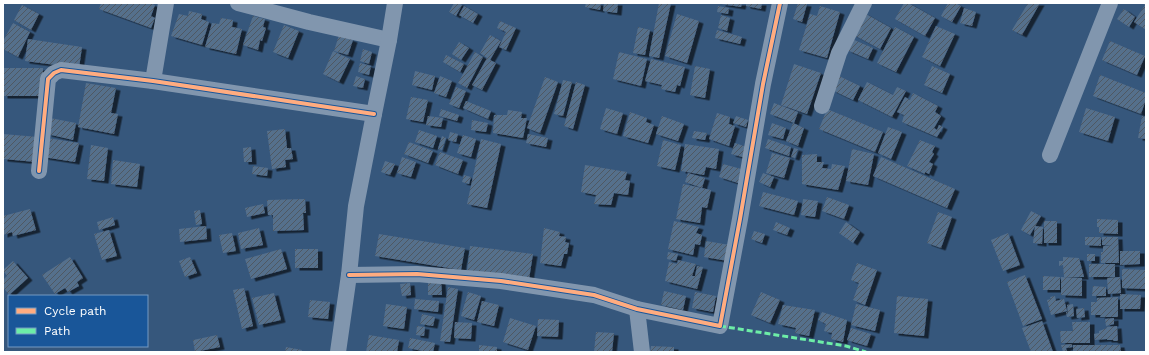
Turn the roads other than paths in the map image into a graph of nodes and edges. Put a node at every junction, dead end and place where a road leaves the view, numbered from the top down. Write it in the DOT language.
graph roads {
  1 [pos="166,3"];
  2 [pos="238,3"];
  3 [pos="395,3"];
  4 [pos="780,3"];
  5 [pos="864,3"];
  6 [pos="1110,3"];
  7 [pos="389,40"];
  8 [pos="153,81"];
  9 [pos="822,106"];
  10 [pos="374,114"];
  11 [pos="1050,155"];
  12 [pos="39,171"];
  13 [pos="349,275"];
  14 [pos="637,309"];
  15 [pos="338,352"];
  16 [pos="642,352"];
  1 -- 8 [label="street"];
  2 -- 7 [label="street"];
  3 -- 7 [label="street"];
  4 -- 14 [label="street"];
  5 -- 9 [label="street"];
  6 -- 11 [label="street"];
  7 -- 10 [label="street"];
  8 -- 10 [label="street"];
  8 -- 12 [label="street"];
  10 -- 13 [label="street"];
  13 -- 14 [label="street"];
  13 -- 15 [label="street"];
  14 -- 16 [label="street"];
}
